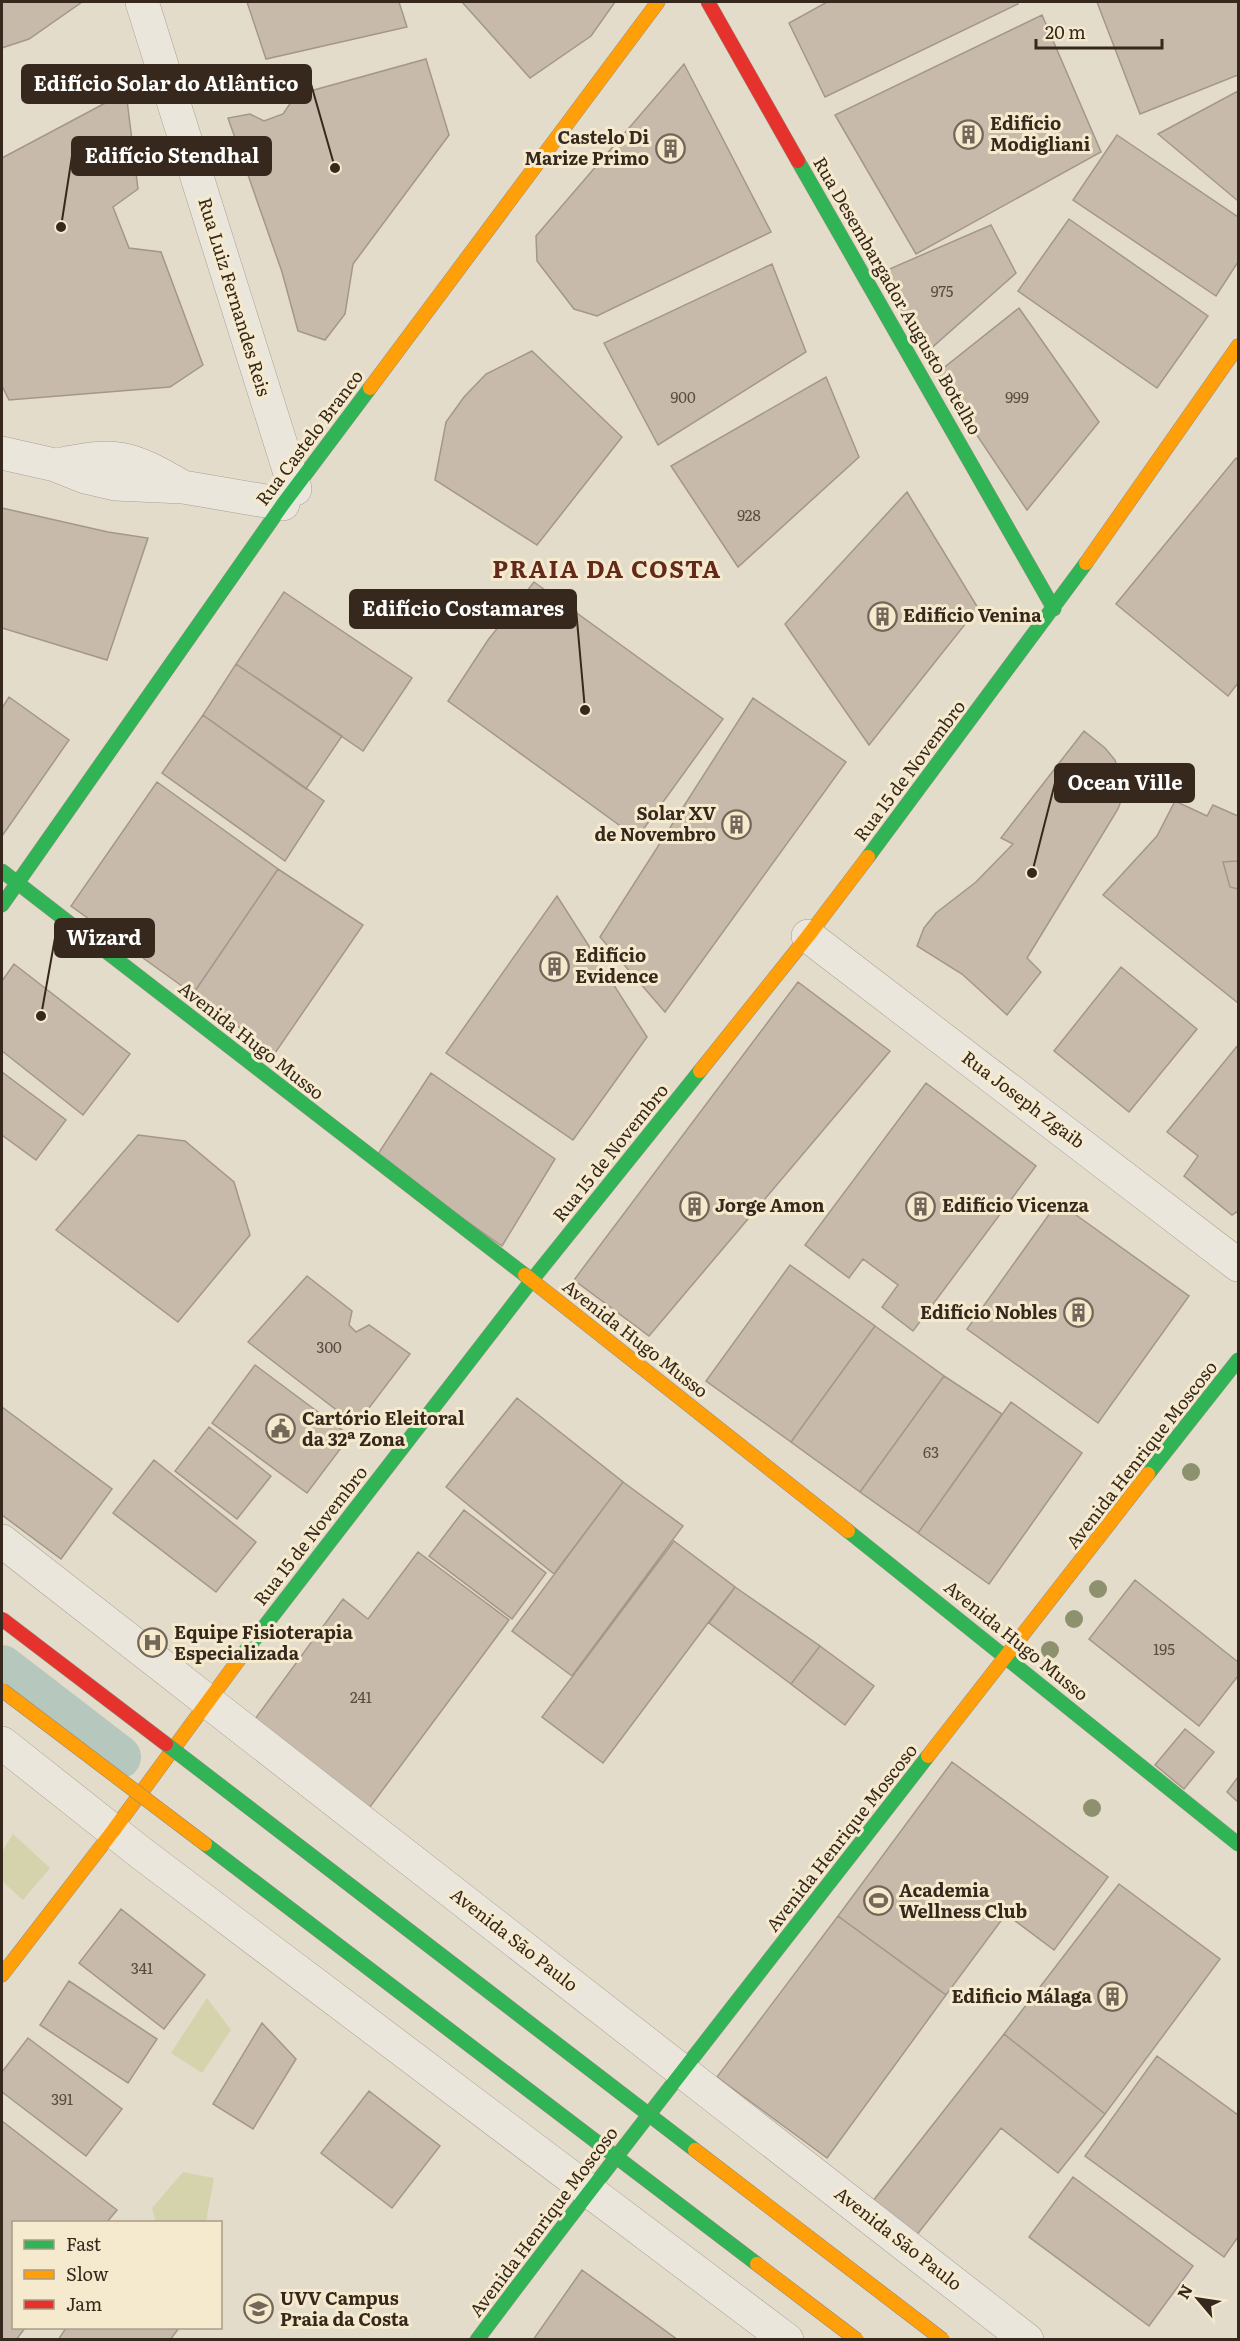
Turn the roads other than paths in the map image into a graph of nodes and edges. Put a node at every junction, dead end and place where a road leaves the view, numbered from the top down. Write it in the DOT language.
graph roads {
  1 [pos="142,2"];
  2 [pos="658,2"];
  3 [pos="708,2"];
  4 [pos="1239,346"];
  5 [pos="2,453"];
  6 [pos="289,496"];
  7 [pos="1054,609"];
  8 [pos="2,871"];
  9 [pos="18,884"];
  10 [pos="2,905"];
  11 [pos="808,936"];
  12 [pos="1239,1265"];
  13 [pos="532,1280"];
  14 [pos="1239,1360"];
  15 [pos="2,1541"];
  16 [pos="2,1618"];
  17 [pos="1006,1655"];
  18 [pos="2,1690"];
  19 [pos="206,1701"];
  20 [pos="2,1743"];
  21 [pos="121,1821"];
  22 [pos="1239,1844"];
  23 [pos="2,1975"];
  24 [pos="684,2072"];
  25 [pos="597,2180"];
  26 [pos="477,2340"];
  27 [pos="787,2340"];
  28 [pos="856,2340"];
  29 [pos="943,2340"];
  30 [pos="1027,2340"];
  1 -- 6 [label="street, Rua Luiz Fernandes Reis"];
  2 -- 6 [label="main road, Rua Castelo Branco"];
  3 -- 7 [label="main road, Rua Desembargador Augusto Botelho"];
  4 -- 7 [label="main road, Rua 15 de Novembro"];
  5 -- 6 [label="street"];
  6 -- 9 [label="main road, Rua Castelo Branco"];
  7 -- 11 [label="main road, Rua 15 de Novembro"];
  8 -- 9 [label="main road, Avenida Hugo Musso"];
  9 -- 10 [label="main road, Rua Castelo Branco"];
  9 -- 13 [label="main road, Avenida Hugo Musso"];
  11 -- 12 [label="street, Rua Joseph Zgaib"];
  11 -- 13 [label="main road, Rua 15 de Novembro"];
  13 -- 17 [label="main road, Avenida Hugo Musso"];
  13 -- 19 [label="main road, Rua 15 de Novembro"];
  14 -- 17 [label="main road, Avenida Henrique Moscoso"];
  15 -- 19 [label="street, Avenida São Paulo"];
  16 -- 29 [label="main road, bridge"];
  17 -- 22 [label="main road, Avenida Hugo Musso"];
  17 -- 24 [label="main road, Avenida Henrique Moscoso"];
  18 -- 28 [label="main road, bridge"];
  19 -- 21 [label="main road, Rua 15 de Novembro"];
  19 -- 24 [label="street, Avenida São Paulo"];
  20 -- 21 [label="street"];
  21 -- 23 [label="main road, Rua 15 de Novembro"];
  21 -- 25 [label="street"];
  24 -- 25 [label="main road, Avenida Henrique Moscoso, bridge"];
  24 -- 30 [label="street, Avenida São Paulo"];
  25 -- 26 [label="main road, Avenida Henrique Moscoso"];
  25 -- 27 [label="street"];
}
